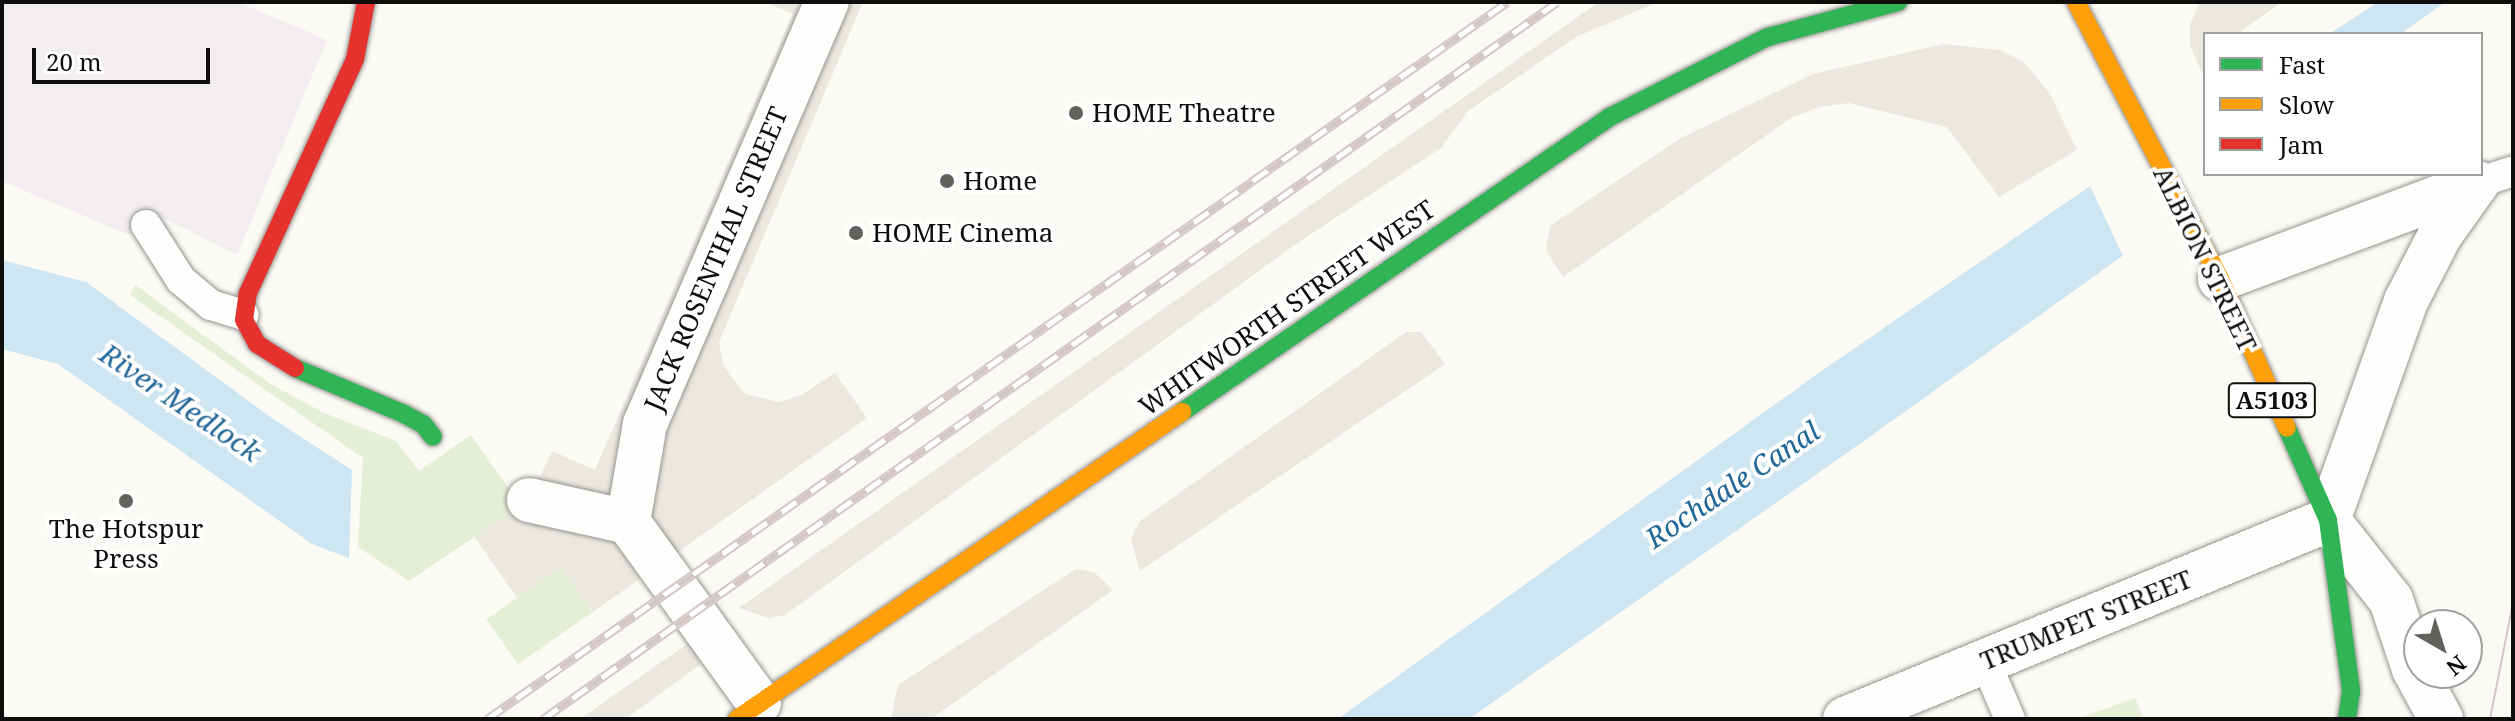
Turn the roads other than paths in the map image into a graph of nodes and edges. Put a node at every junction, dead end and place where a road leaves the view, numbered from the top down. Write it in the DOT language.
graph roads {
  1 [pos="366,2"];
  2 [pos="827,2"];
  3 [pos="1898,2"];
  4 [pos="2076,2"];
  5 [pos="2495,177"];
  6 [pos="146,225"];
  7 [pos="2220,279"];
  8 [pos="244,315"];
  9 [pos="433,437"];
  10 [pos="529,500"];
  11 [pos="2328,520"];
  12 [pos="628,522"];
  13 [pos="1985,661"];
  14 [pos="748,711"];
  15 [pos="1845,719"];
  16 [pos="2010,719"];
  17 [pos="2347,719"];
  18 [pos="2441,719"];
  1 -- 8 [label="main road"];
  2 -- 12 [label="street, JACK ROSENTHAL STREET"];
  3 -- 14 [label="main road, WHITWORTH STREET WEST"];
  4 -- 7 [label="main road, ALBION STREET / A5103"];
  5 -- 7 [label="street"];
  5 -- 11 [label="street"];
  6 -- 8 [label="lane"];
  7 -- 11 [label="main road, ALBION STREET / A5103"];
  8 -- 9 [label="main road"];
  10 -- 12 [label="street"];
  11 -- 13 [label="street, TRUMPET STREET"];
  11 -- 17 [label="main road, ALBION STREET / A5103"];
  11 -- 18 [label="street, ALBION STREET"];
  12 -- 14 [label="street"];
  13 -- 15 [label="street, TRUMPET STREET"];
  13 -- 16 [label="lane"];
}
